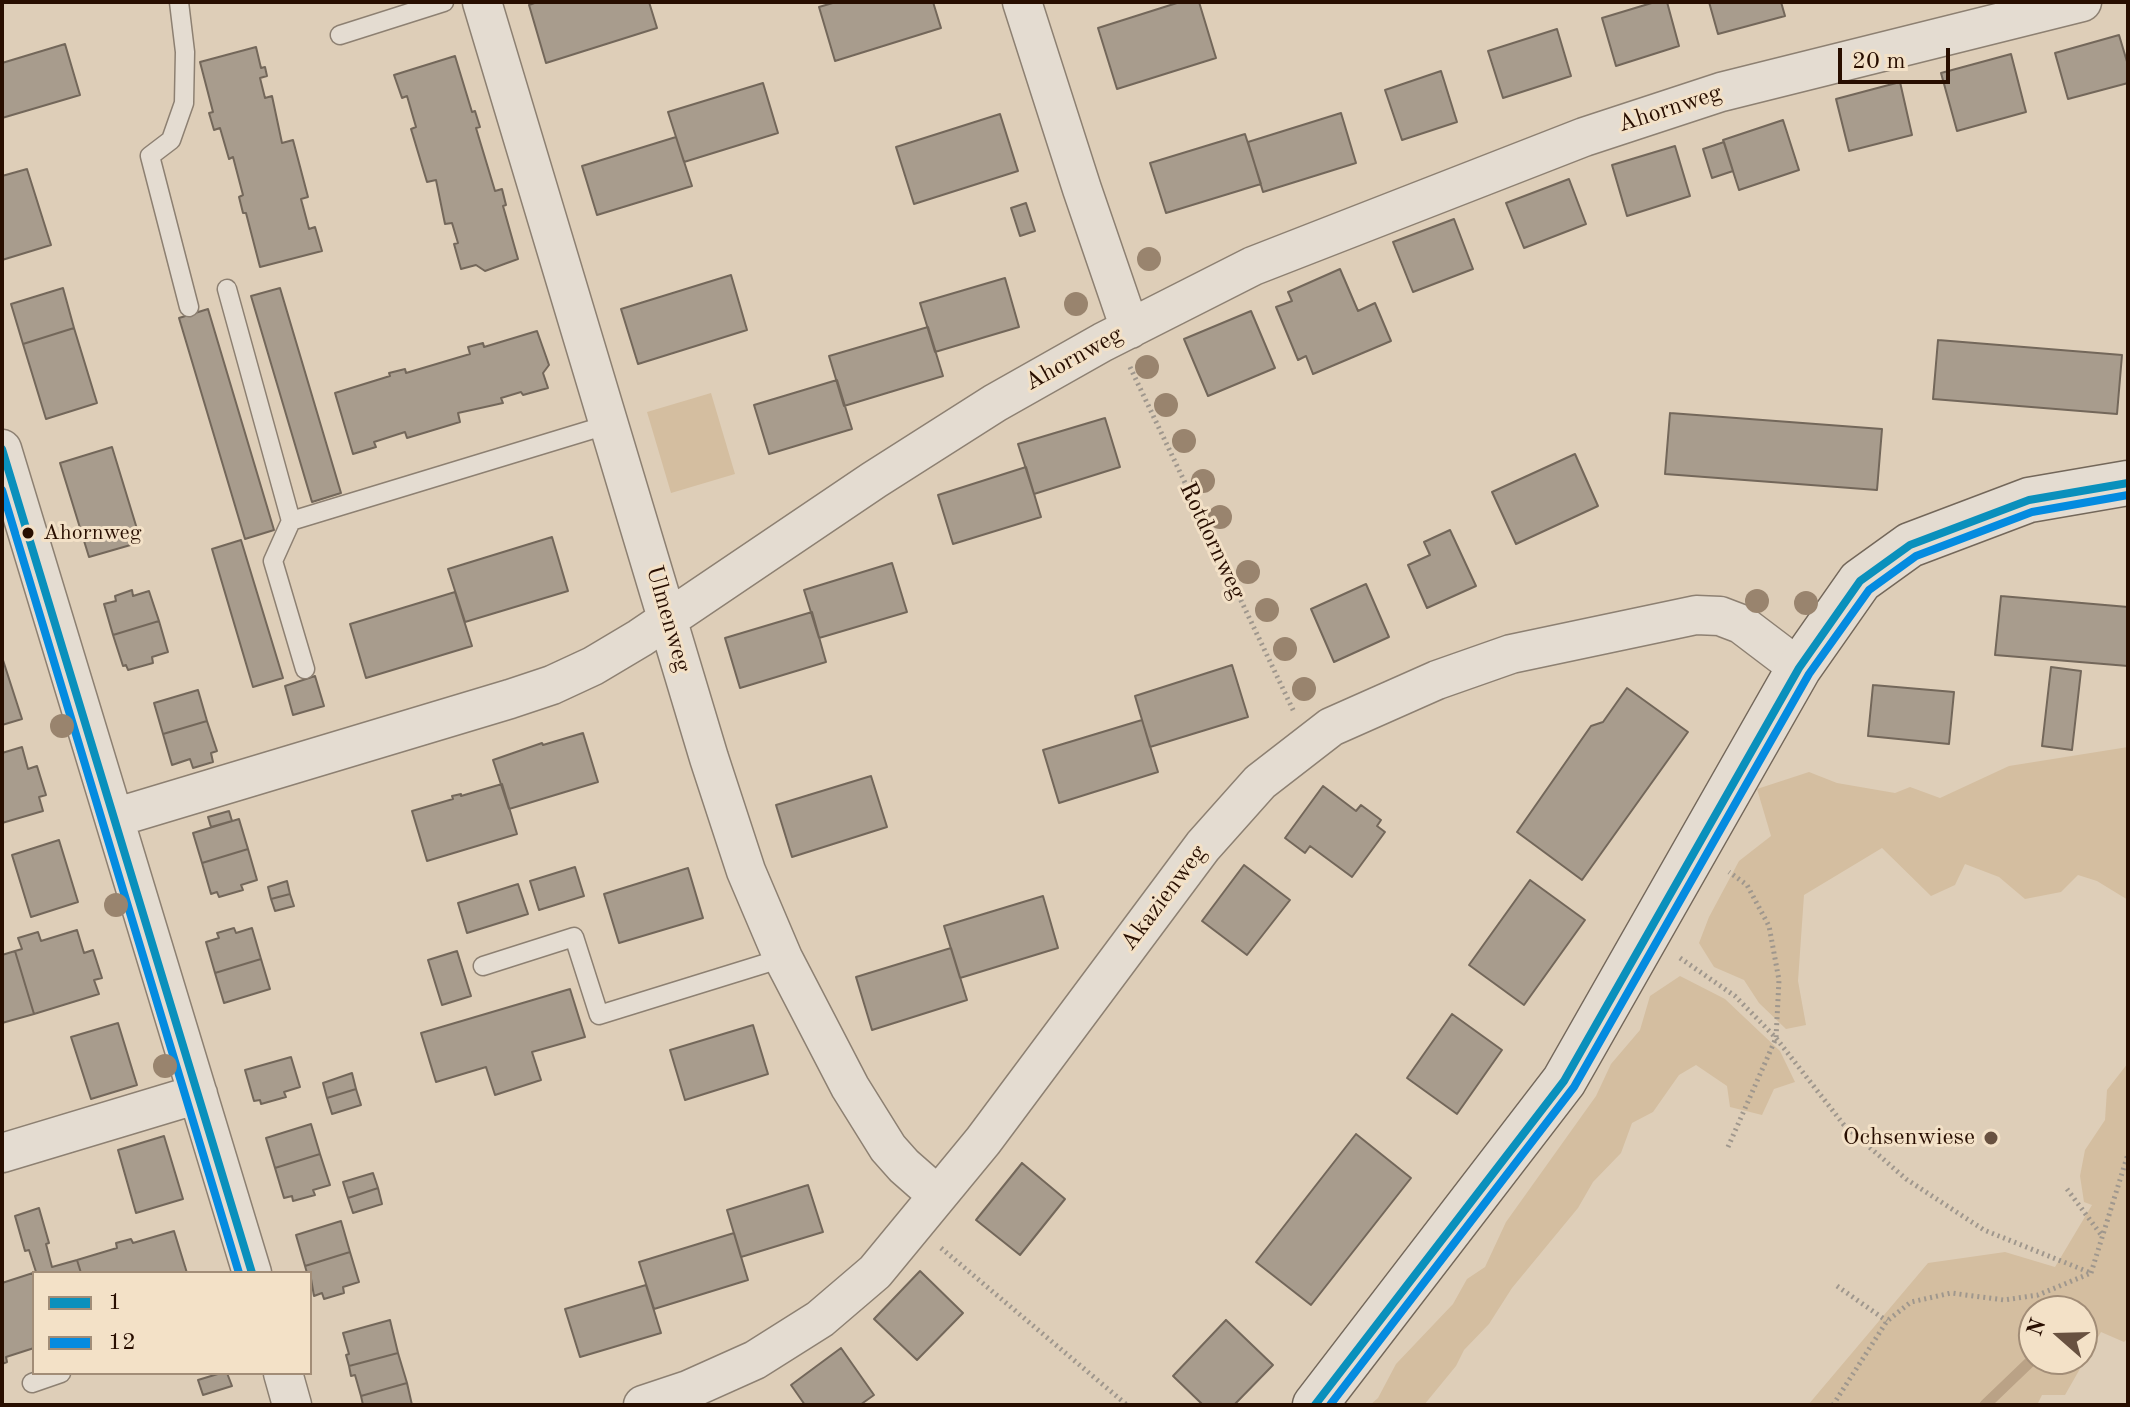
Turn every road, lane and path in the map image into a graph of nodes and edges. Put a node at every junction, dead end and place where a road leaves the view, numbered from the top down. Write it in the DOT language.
graph roads {
  1 [pos="179,2"];
  2 [pos="444,2"];
  3 [pos="482,2"];
  4 [pos="1022,2"];
  5 [pos="2082,2"];
  6 [pos="340,35"];
  7 [pos="227,289"];
  8 [pos="189,307"];
  9 [pos="1127,343"];
  10 [pos="610,424"];
  11 [pos="2,449"];
  12 [pos="2128,483"];
  13 [pos="291,521"];
  14 [pos="668,619"];
  15 [pos="1799,668"];
  16 [pos="305,669"];
  17 [pos="1299,723"];
  18 [pos="114,818"];
  19 [pos="1722,866"];
  20 [pos="783,958"];
  21 [pos="1689,963"];
  22 [pos="483,966"];
  23 [pos="1776,1038"];
  24 [pos="198,1094"];
  25 [pos="1728,1147"];
  26 [pos="2,1153"];
  27 [pos="2128,1154"];
  28 [pos="2067,1189"];
  29 [pos="937,1195"];
  30 [pos="2102,1237"];
  31 [pos="931,1239"];
  32 [pos="251,1271"];
  33 [pos="2091,1273"];
  34 [pos="1837,1286"];
  35 [pos="1887,1321"];
  36 [pos="55,1375"];
  37 [pos="284,1375"];
  38 [pos="32,1383"];
  39 [pos="292,1405"];
  40 [pos="643,1405"];
  41 [pos="1127,1405"];
  42 [pos="1315,1405"];
  43 [pos="1833,1405"];
  1 -- 8 [label="lane"];
  2 -- 6 [label="lane"];
  3 -- 10 [label="street, Ulmenweg"];
  4 -- 9 [label="street"];
  5 -- 9 [label="street, Ahornweg"];
  7 -- 13 [label="lane"];
  9 -- 14 [label="street, Ahornweg"];
  9 -- 17 [label="path, Rotdornweg"];
  10 -- 13 [label="lane"];
  10 -- 14 [label="street, Ulmenweg"];
  11 -- 18 [label="street"];
  12 -- 15 [label="main road"];
  13 -- 16 [label="lane"];
  14 -- 18 [label="street, Ahornweg"];
  14 -- 20 [label="street, Ulmenweg"];
  15 -- 29 [label="street, Akazienweg"];
  15 -- 42 [label="main road"];
  18 -- 24 [label="street"];
  19 -- 23 [label="path"];
  20 -- 22 [label="lane"];
  20 -- 29 [label="street, Ulmenweg"];
  21 -- 23 [label="path"];
  23 -- 25 [label="path"];
  23 -- 33 [label="path"];
  24 -- 26 [label="street"];
  24 -- 32 [label="street"];
  27 -- 30 [label="path"];
  28 -- 30 [label="path"];
  29 -- 40 [label="street, Akazienweg"];
  30 -- 33 [label="path"];
  31 -- 41 [label="path"];
  33 -- 35 [label="path"];
  34 -- 35 [label="path"];
  35 -- 43 [label="path"];
  36 -- 38 [label="lane"];
  37 -- 39 [label="street"];
}
